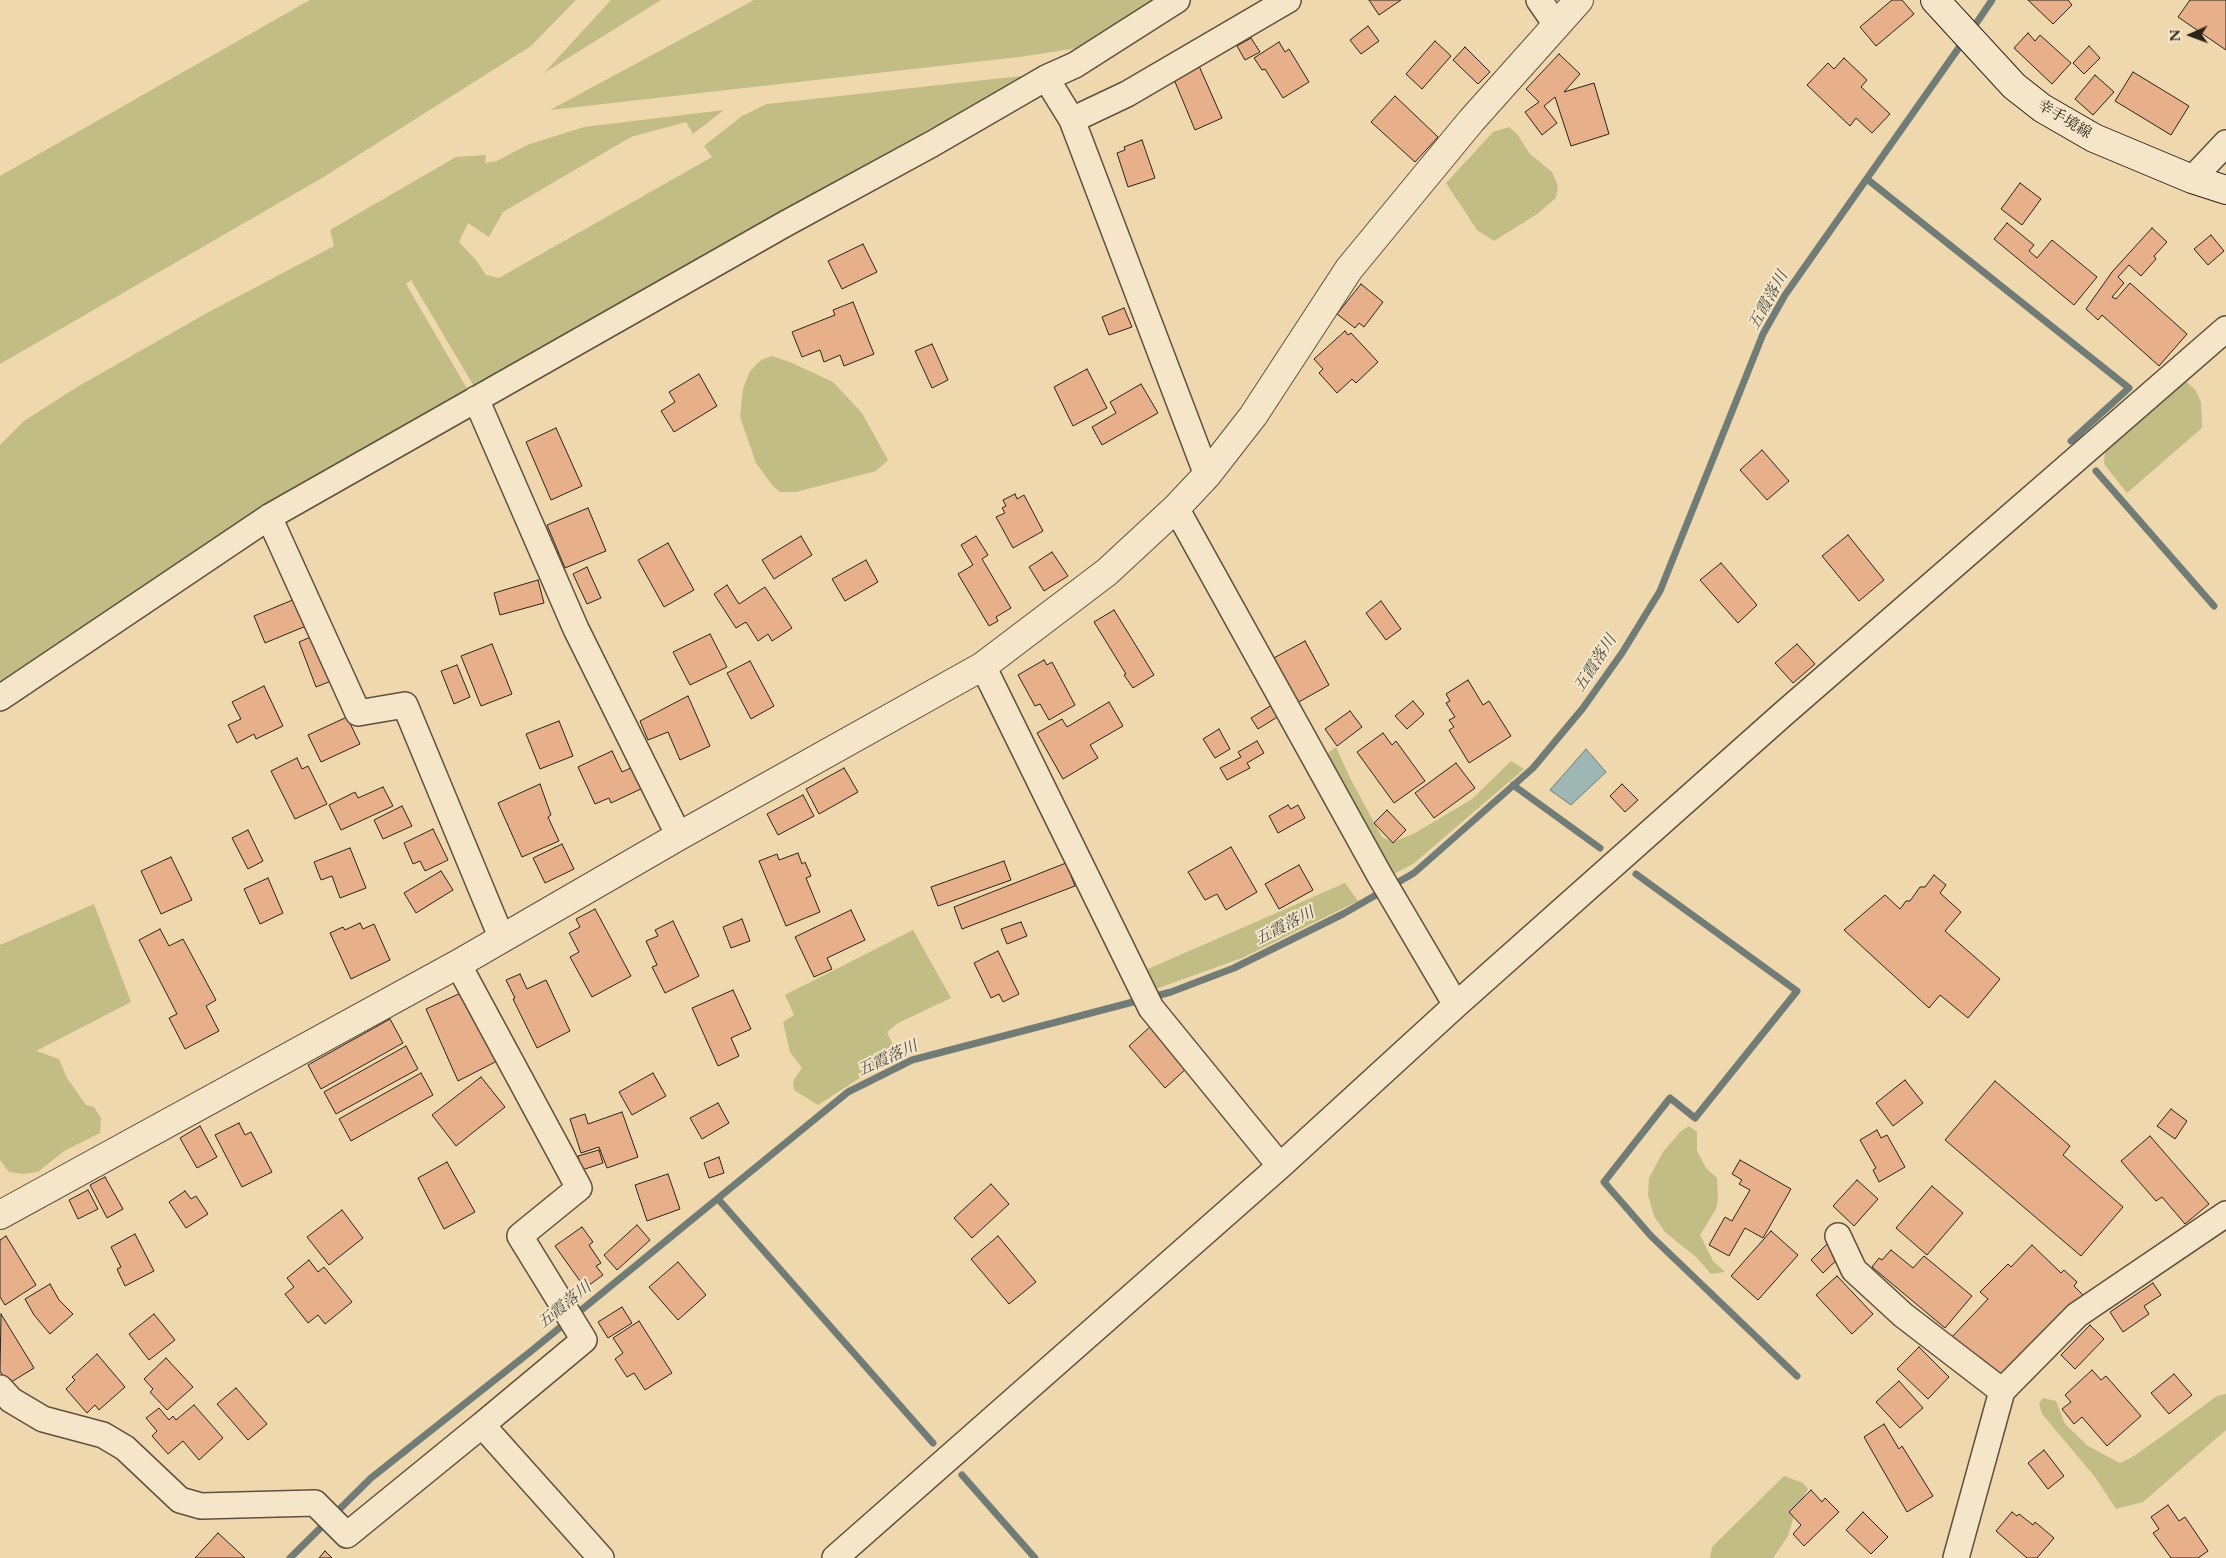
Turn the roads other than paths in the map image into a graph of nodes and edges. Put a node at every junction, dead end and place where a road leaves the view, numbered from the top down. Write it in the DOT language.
graph roads {
  1 [pos="1177,0"];
  2 [pos="1288,0"];
  3 [pos="1539,0"];
  4 [pos="1579,0"];
  5 [pos="1935,0"];
  6 [pos="1557,26"];
  7 [pos="1046,78"];
  8 [pos="1072,120"];
  9 [pos="2226,143"];
  10 [pos="2192,179"];
  11 [pos="2226,190"];
  12 [pos="2226,329"];
  13 [pos="476,399"];
  14 [pos="1206,475"];
  15 [pos="1176,508"];
  16 [pos="269,517"];
  17 [pos="983,666"];
  18 [pos="0,698"];
  19 [pos="679,836"];
  20 [pos="502,939"];
  21 [pos="458,964"];
  22 [pos="1456,1005"];
  23 [pos="1280,1166"];
  24 [pos="2226,1214"];
  25 [pos="0,1215"];
  26 [pos="1838,1236"];
  27 [pos="0,1388"];
  28 [pos="2002,1391"];
  29 [pos="482,1425"];
  30 [pos="601,1558"];
  31 [pos="836,1558"];
  32 [pos="1956,1558"];
  1 -- 7 [label="street"];
  2 -- 8 [label="street"];
  3 -- 6 [label="street"];
  4 -- 6 [label="street"];
  5 -- 10 [label="street, 幸手境線"];
  6 -- 14 [label="street"];
  7 -- 8 [label="street"];
  7 -- 13 [label="street"];
  8 -- 14 [label="street"];
  9 -- 10 [label="street"];
  10 -- 11 [label="street, 幸手境線"];
  12 -- 22 [label="street"];
  13 -- 16 [label="street"];
  13 -- 19 [label="street"];
  14 -- 15 [label="street"];
  15 -- 17 [label="street"];
  15 -- 22 [label="street"];
  16 -- 18 [label="street"];
  16 -- 20 [label="street"];
  17 -- 19 [label="street"];
  17 -- 23 [label="street"];
  19 -- 20 [label="street"];
  20 -- 21 [label="street"];
  21 -- 25 [label="street"];
  21 -- 29 [label="street"];
  22 -- 23 [label="street"];
  23 -- 31 [label="street"];
  24 -- 28 [label="street"];
  26 -- 28 [label="street"];
  27 -- 29 [label="street"];
  28 -- 32 [label="street"];
  29 -- 30 [label="street"];
}
